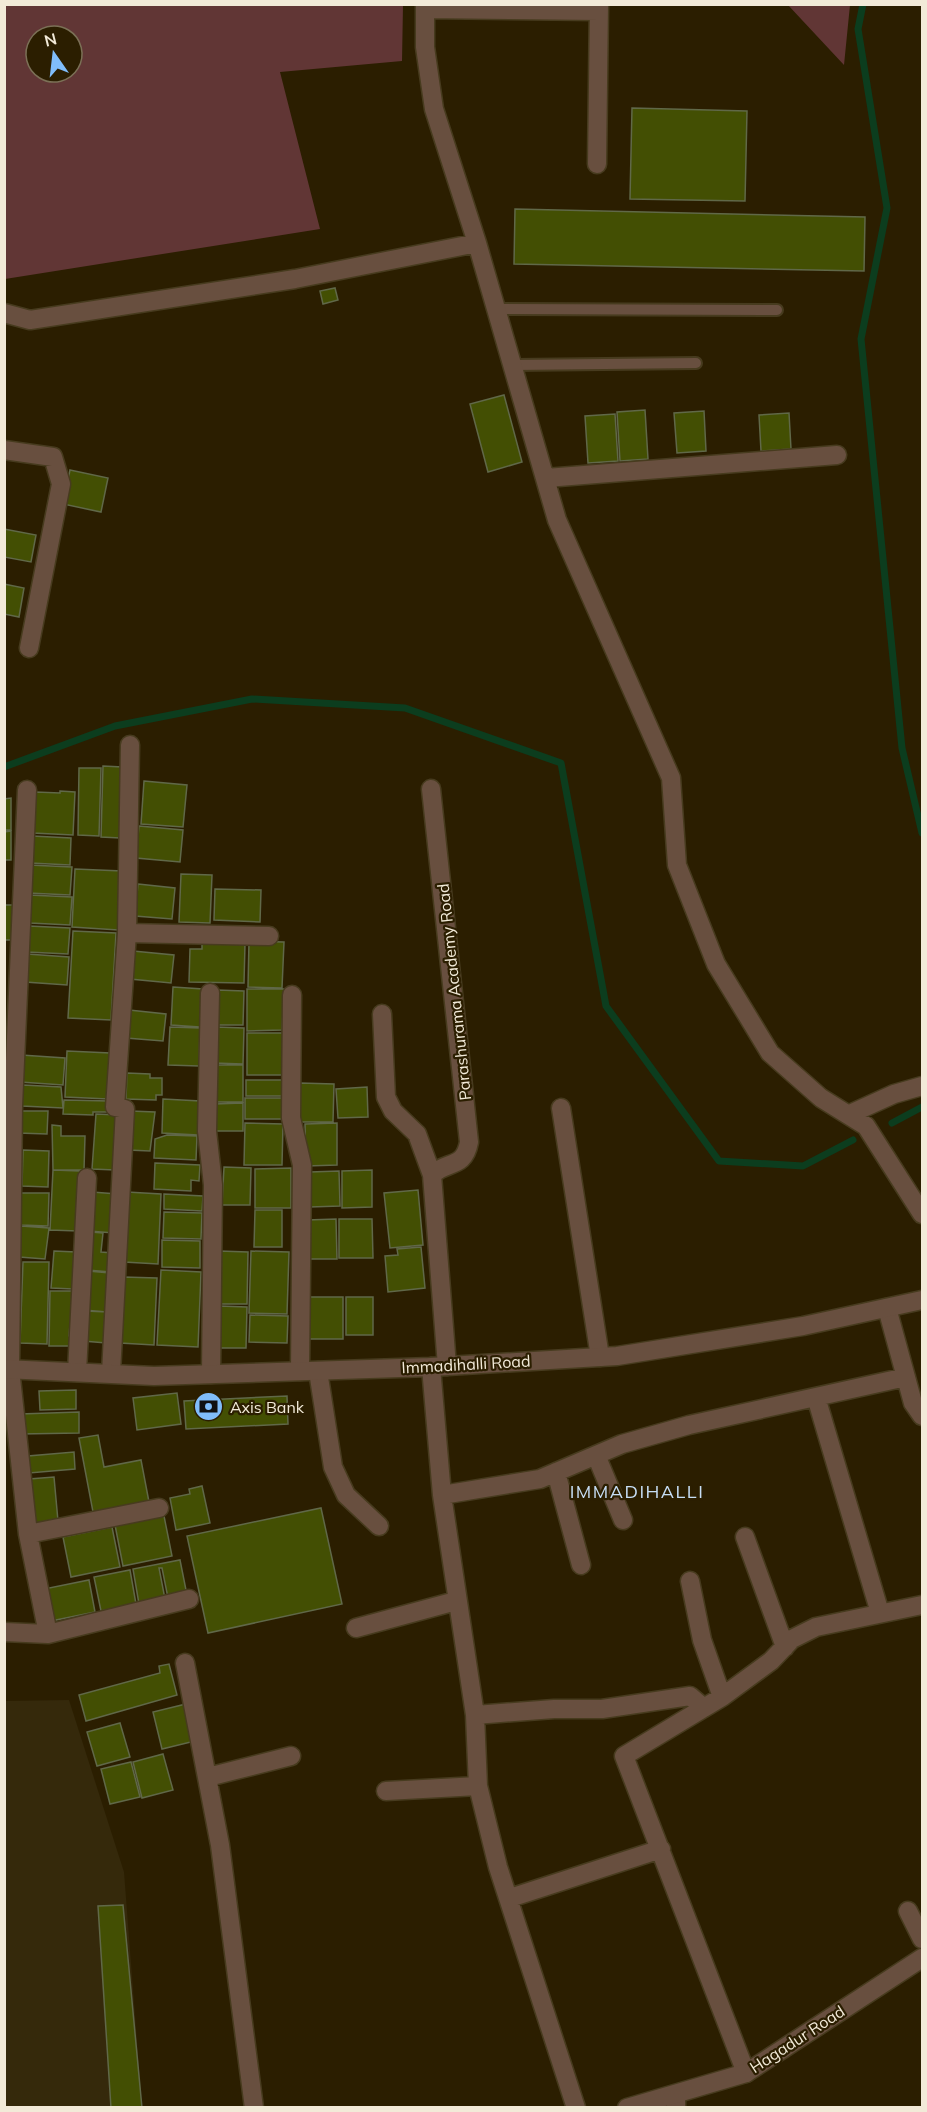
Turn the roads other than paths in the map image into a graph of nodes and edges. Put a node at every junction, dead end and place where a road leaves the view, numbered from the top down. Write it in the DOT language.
graph roads {
  1 [pos="425,7"];
  2 [pos="599,8"];
  3 [pos="597,164"];
  4 [pos="477,243"];
  5 [pos="497,309"];
  6 [pos="777,310"];
  7 [pos="4,313"];
  8 [pos="696,363"];
  9 [pos="513,365"];
  10 [pos="4,450"];
  11 [pos="837,455"];
  12 [pos="546,478"];
  13 [pos="29,648"];
  14 [pos="130,745"];
  15 [pos="430,789"];
  16 [pos="27,790"];
  17 [pos="127,933"];
  18 [pos="269,936"];
  19 [pos="210,993"];
  20 [pos="292,995"];
  21 [pos="382,1014"];
  22 [pos="922,1086"];
  23 [pos="9,1106"];
  24 [pos="561,1107"];
  25 [pos="850,1114"];
  26 [pos="432,1175"];
  27 [pos="87,1178"];
  28 [pos="922,1214"];
  29 [pos="922,1300"];
  30 [pos="887,1308"];
  31 [pos="600,1356"];
  32 [pos="439,1367"];
  33 [pos="7,1369"];
  34 [pos="300,1371"];
  35 [pos="318,1371"];
  36 [pos="77,1372"];
  37 [pos="111,1373"];
  38 [pos="211,1374"];
  39 [pos="906,1377"];
  40 [pos="816,1397"];
  41 [pos="922,1416"];
  42 [pos="596,1455"];
  43 [pos="556,1472"];
  44 [pos="442,1495"];
  45 [pos="159,1508"];
  46 [pos="623,1520"];
  47 [pos="379,1526"];
  48 [pos="28,1534"];
  49 [pos="745,1537"];
  50 [pos="581,1565"];
  51 [pos="690,1581"];
  52 [pos="189,1599"];
  53 [pos="456,1601"];
  54 [pos="922,1605"];
  55 [pos="880,1613"];
  56 [pos="356,1628"];
  57 [pos="4,1632"];
  58 [pos="48,1634"];
  59 [pos="785,1647"];
  60 [pos="184,1663"];
  61 [pos="722,1697"];
  62 [pos="704,1708"];
  63 [pos="475,1715"];
  64 [pos="291,1756"];
  65 [pos="208,1777"];
  66 [pos="478,1786"];
  67 [pos="386,1791"];
  68 [pos="661,1849"];
  69 [pos="510,1898"];
  70 [pos="908,1911"];
  71 [pos="922,1939"];
  72 [pos="922,1958"];
  73 [pos="746,2073"];
  74 [pos="676,2101"];
  75 [pos="254,2108"];
  76 [pos="576,2108"];
  77 [pos="627,2108"];
  1 -- 2 [label="street"];
  1 -- 4 [label="street"];
  2 -- 3 [label="street"];
  4 -- 5 [label="street"];
  4 -- 7 [label="street"];
  5 -- 6 [label="lane"];
  5 -- 9 [label="street"];
  8 -- 9 [label="lane"];
  9 -- 12 [label="street"];
  10 -- 13 [label="street"];
  11 -- 12 [label="street"];
  12 -- 25 [label="street"];
  14 -- 17 [label="street"];
  15 -- 26 [label="street, Parashurama Academy Road"];
  16 -- 23 [label="street"];
  17 -- 18 [label="street"];
  17 -- 37 [label="street"];
  19 -- 38 [label="street"];
  20 -- 34 [label="street"];
  21 -- 26 [label="street"];
  22 -- 25 [label="street"];
  23 -- 33 [label="street"];
  24 -- 31 [label="street"];
  25 -- 28 [label="street"];
  26 -- 32 [label="street"];
  27 -- 36 [label="street"];
  29 -- 30 [label="street, Immadihalli Road"];
  30 -- 31 [label="street, Immadihalli Road"];
  30 -- 39 [label="street"];
  31 -- 32 [label="street, Immadihalli Road"];
  32 -- 35 [label="street, Immadihalli Road"];
  32 -- 44 [label="street"];
  33 -- 36 [label="street, Immadihalli Road"];
  33 -- 48 [label="street"];
  34 -- 35 [label="street, Immadihalli Road"];
  34 -- 38 [label="street, Immadihalli Road"];
  35 -- 47 [label="street"];
  36 -- 37 [label="street, Immadihalli Road"];
  37 -- 38 [label="street, Immadihalli Road"];
  39 -- 40 [label="street"];
  39 -- 41 [label="street"];
  40 -- 42 [label="street"];
  40 -- 55 [label="street"];
  42 -- 43 [label="street"];
  42 -- 46 [label="street"];
  43 -- 44 [label="street"];
  43 -- 50 [label="street"];
  44 -- 53 [label="street"];
  45 -- 48 [label="street"];
  48 -- 58 [label="street"];
  49 -- 59 [label="street"];
  51 -- 61 [label="street"];
  52 -- 58 [label="street"];
  53 -- 56 [label="street"];
  53 -- 63 [label="street"];
  54 -- 55 [label="street"];
  55 -- 59 [label="street"];
  57 -- 58 [label="street"];
  59 -- 61 [label="street"];
  60 -- 65 [label="street"];
  61 -- 62 [label="street"];
  62 -- 63 [label="street"];
  62 -- 68 [label="street"];
  63 -- 66 [label="street"];
  64 -- 65 [label="street"];
  65 -- 75 [label="street"];
  66 -- 67 [label="street"];
  66 -- 69 [label="street"];
  68 -- 69 [label="street"];
  68 -- 73 [label="street"];
  69 -- 76 [label="street"];
  70 -- 71 [label="street"];
  72 -- 73 [label="street, Hagadur Road"];
  73 -- 74 [label="street, Hagadur Road"];
  74 -- 77 [label="street, Hagadur Road"];
}
